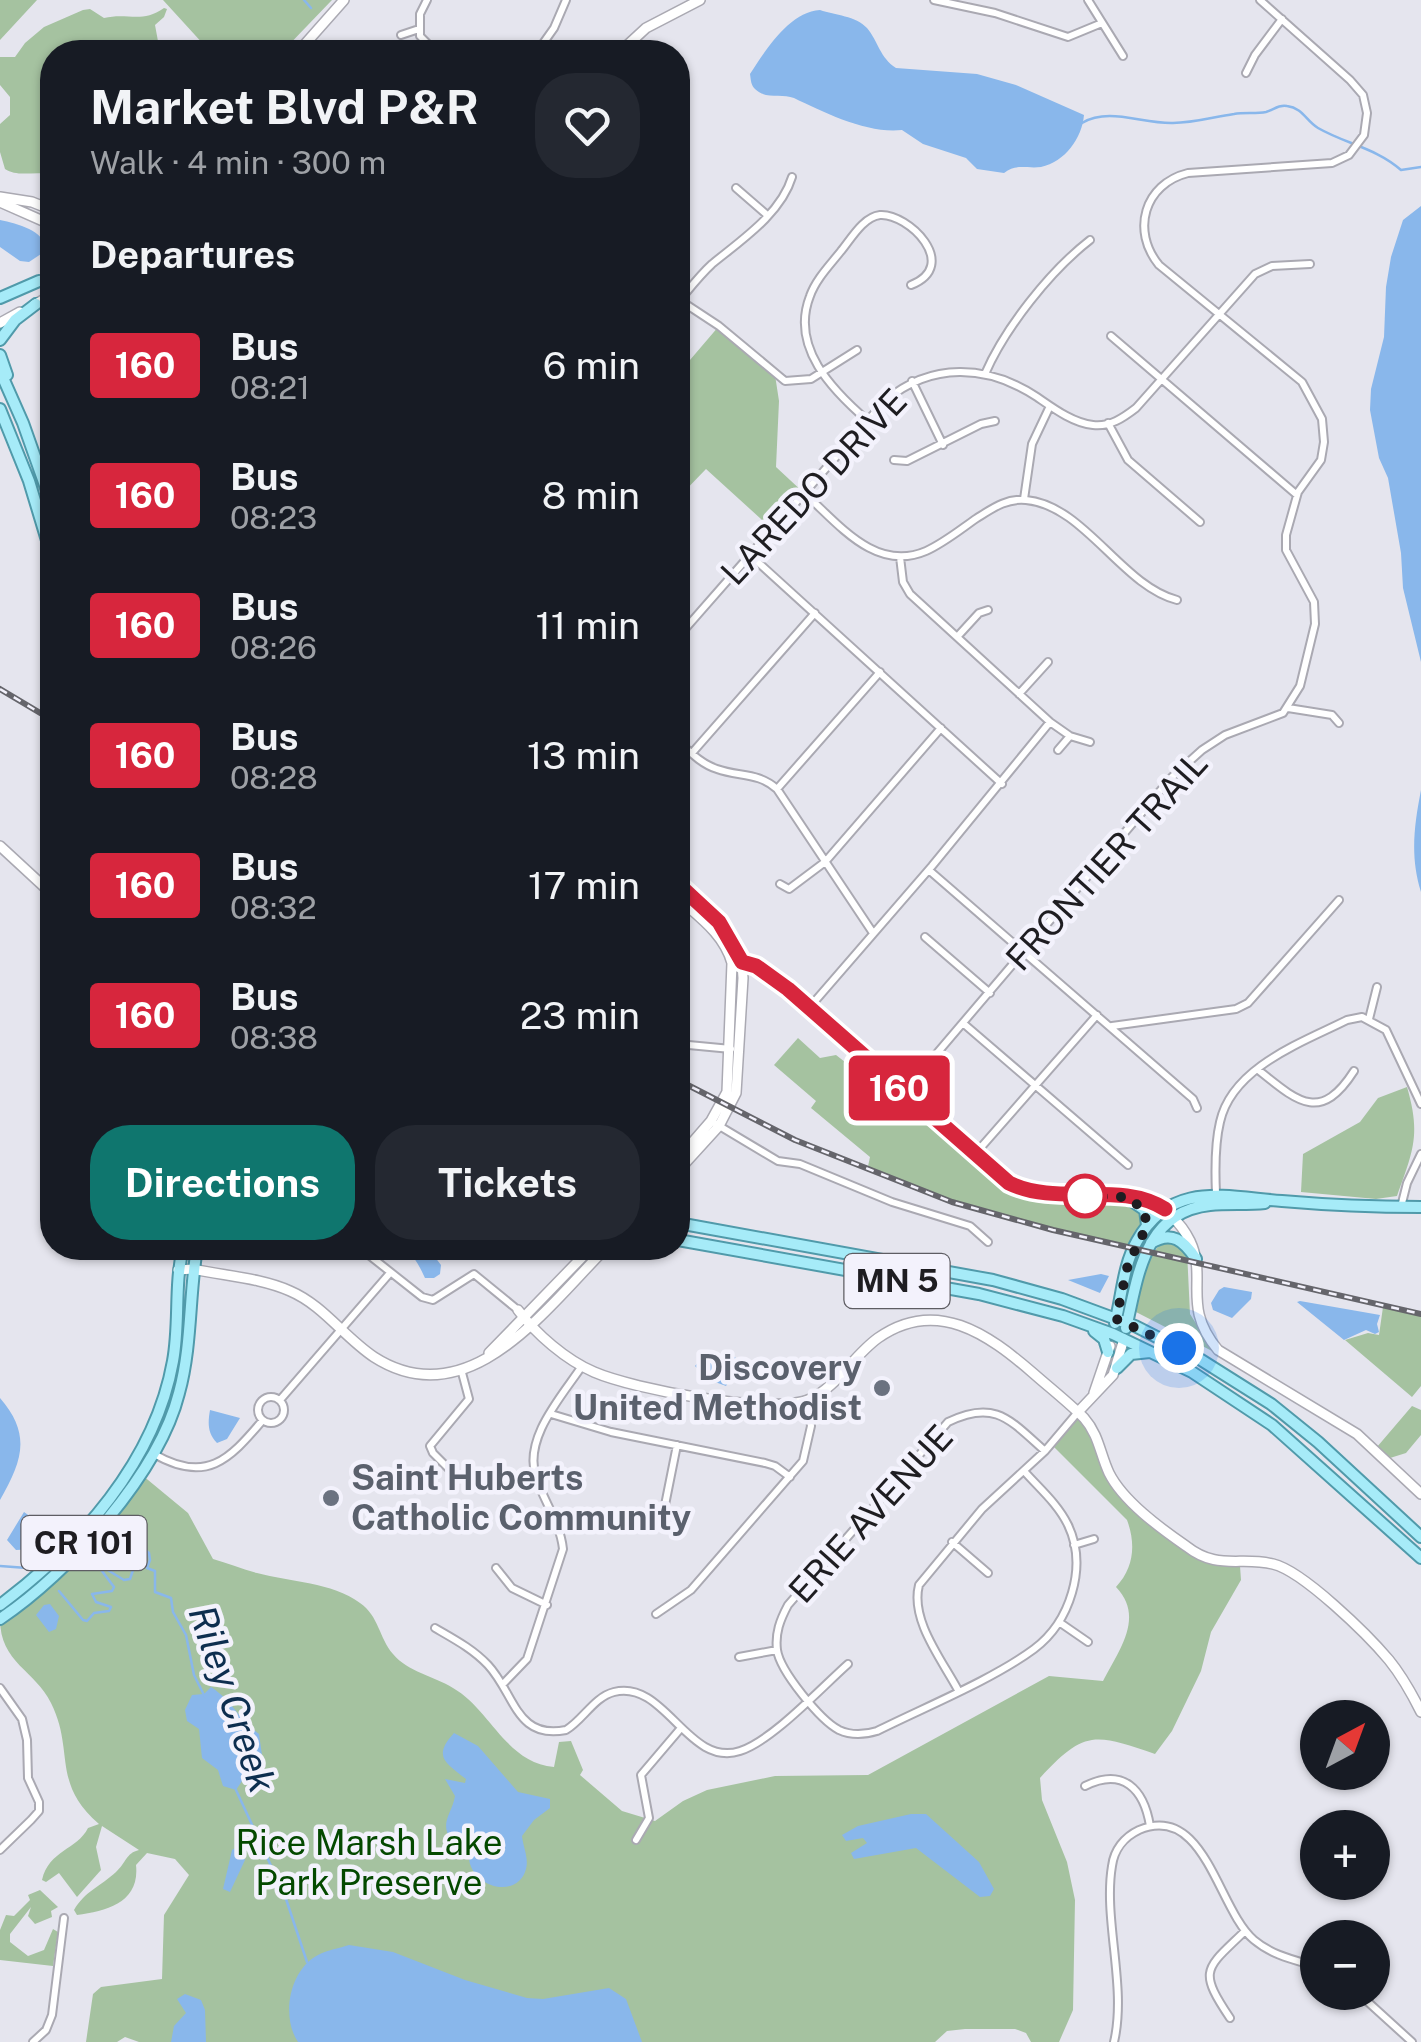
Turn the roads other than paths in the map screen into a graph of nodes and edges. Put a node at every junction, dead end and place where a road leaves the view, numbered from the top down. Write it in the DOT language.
graph roads {
  1 [pos="344,0"];
  2 [pos="427,0"];
  3 [pos="566,0"];
  4 [pos="700,0"];
  5 [pos="934,0"];
  6 [pos="1088,0"];
  7 [pos="1260,0"];
  8 [pos="682,4"];
  9 [pos="1282,19"];
  10 [pos="1102,23"];
  11 [pos="419,30"];
  12 [pos="401,36"];
  13 [pos="307,40"];
  14 [pos="424,40"];
  15 [pos="546,40"];
  16 [pos="633,40"];
  17 [pos="1123,56"];
  18 [pos="1246,73"];
  19 [pos="792,177"];
  20 [pos="736,188"];
  21 [pos="0,200"];
  22 [pos="40,205"];
  23 [pos="766,214"];
  24 [pos="40,219"];
  25 [pos="1090,240"];
  26 [pos="1310,264"];
  27 [pos="39,281"];
  28 [pos="911,285"];
  29 [pos="690,286"];
  30 [pos="0,301"];
  31 [pos="40,302"];
  32 [pos="36,304"];
  33 [pos="690,308"];
  34 [pos="1217,315"];
  35 [pos="0,322"];
  36 [pos="1110,336"];
  37 [pos="0,340"];
  38 [pos="857,350"];
  39 [pos="0,355"];
  40 [pos="0,372"];
  41 [pos="822,372"];
  42 [pos="984,374"];
  43 [pos="1160,380"];
  44 [pos="912,382"];
  45 [pos="1050,406"];
  46 [pos="0,411"];
  47 [pos="868,421"];
  48 [pos="994,421"];
  49 [pos="23,423"];
  50 [pos="1108,423"];
  51 [pos="942,445"];
  52 [pos="894,460"];
  53 [pos="40,470"];
  54 [pos="804,493"];
  55 [pos="1297,495"];
  56 [pos="1024,500"];
  57 [pos="40,522"];
  58 [pos="1200,522"];
  59 [pos="750,554"];
  60 [pos="900,557"];
  61 [pos="1176,600"];
  62 [pos="988,610"];
  63 [pos="814,612"];
  64 [pos="690,623"];
  65 [pos="957,637"];
  66 [pos="1048,662"];
  67 [pos="880,672"];
  68 [pos="1019,694"];
  69 [pos="1288,708"];
  70 [pos="1050,722"];
  71 [pos="1338,723"];
  72 [pos="941,728"];
  73 [pos="1070,736"];
  74 [pos="1090,742"];
  75 [pos="1058,750"];
  76 [pos="692,754"];
  77 [pos="1002,784"];
  78 [pos="777,789"];
  79 [pos="0,846"];
  80 [pos="825,862"];
  81 [pos="929,870"];
  82 [pos="40,883"];
  83 [pos="780,884"];
  84 [pos="690,895"];
  85 [pos="1339,900"];
  86 [pos="690,909"];
  87 [pos="873,933"];
  88 [pos="925,937"];
  89 [pos="1024,953"];
  90 [pos="737,962"];
  91 [pos="770,975"];
  92 [pos="742,987"];
  93 [pos="1377,987"];
  94 [pos="990,993"];
  95 [pos="809,1008"];
  96 [pos="1097,1015"];
  97 [pos="1369,1019"];
  98 [pos="964,1024"];
  99 [pos="1110,1026"];
  100 [pos="690,1045"];
  101 [pos="735,1049"];
  102 [pos="1257,1069"];
  103 [pos="1354,1071"];
  104 [pos="1036,1085"];
  105 [pos="904,1092"];
  106 [pos="1421,1104"];
  107 [pos="1197,1108"];
  108 [pos="715,1123"];
  109 [pos="690,1152"];
  110 [pos="975,1155"];
  111 [pos="1421,1155"];
  112 [pos="1128,1165"];
  113 [pos="1216,1194"];
  114 [pos="1126,1197"];
  115 [pos="1279,1201"];
  116 [pos="1401,1207"];
  117 [pos="1421,1207"];
  118 [pos="1170,1214"];
  119 [pos="690,1224"];
  120 [pos="1146,1228"];
  121 [pos="690,1242"];
  122 [pos="988,1242"];
  123 [pos="1146,1247"];
  124 [pos="180,1260"];
  125 [pos="195,1260"];
  126 [pos="374,1260"];
  127 [pos="578,1260"];
  128 [pos="592,1260"];
  129 [pos="1196,1260"];
  130 [pos="178,1270"];
  131 [pos="193,1270"];
  132 [pos="390,1273"];
  133 [pos="1123,1285"];
  134 [pos="1087,1308"];
  135 [pos="524,1317"];
  136 [pos="1076,1320"];
  137 [pos="1122,1321"];
  138 [pos="341,1330"];
  139 [pos="1118,1336"];
  140 [pos="1108,1352"];
  141 [pos="1152,1352"];
  142 [pos="582,1366"];
  143 [pos="1117,1368"];
  144 [pos="461,1369"];
  145 [pos="1093,1395"];
  146 [pos="280,1400"];
  147 [pos="806,1400"];
  148 [pos="1078,1412"];
  149 [pos="551,1414"];
  150 [pos="262,1420"];
  151 [pos="678,1445"];
  152 [pos="149,1451"];
  153 [pos="1045,1451"];
  154 [pos="1024,1471"];
  155 [pos="534,1474"];
  156 [pos="456,1475"];
  157 [pos="515,1476"];
  158 [pos="790,1478"];
  159 [pos="1421,1494"];
  160 [pos="665,1505"];
  161 [pos="1421,1536"];
  162 [pos="1094,1539"];
  163 [pos="952,1542"];
  164 [pos="1074,1545"];
  165 [pos="1421,1558"];
  166 [pos="496,1568"];
  167 [pos="988,1573"];
  168 [pos="0,1605"];
  169 [pos="547,1605"];
  170 [pos="656,1614"];
  171 [pos="0,1619"];
  172 [pos="1059,1622"];
  173 [pos="436,1628"];
  174 [pos="1088,1642"];
  175 [pos="777,1650"];
  176 [pos="739,1656"];
  177 [pos="848,1664"];
  178 [pos="503,1684"];
  179 [pos="0,1690"];
  180 [pos="958,1690"];
  181 [pos="808,1700"];
  182 [pos="1421,1712"];
  183 [pos="681,1728"];
  184 [pos="1084,1786"];
  185 [pos="1150,1826"];
  186 [pos="636,1840"];
  187 [pos="1,1848"];
  188 [pos="64,1918"];
  189 [pos="1245,1932"];
  190 [pos="1300,1962"];
  191 [pos="1376,2010"];
  192 [pos="1230,2018"];
  193 [pos="1408,2041"];
  194 [pos="33,2042"];
  195 [pos="1114,2042"];
  1 -- 13 [label="street"];
  2 -- 11 [label="street"];
  3 -- 15 [label="street"];
  4 -- 8 [label="street"];
  5 -- 10 [label="street"];
  6 -- 10 [label="street"];
  7 -- 9 [label="street"];
  8 -- 16 [label="street"];
  9 -- 18 [label="street"];
  9 -- 34 [label="street"];
  10 -- 17 [label="street"];
  11 -- 12 [label="street"];
  11 -- 14 [label="street"];
  19 -- 23 [label="street"];
  20 -- 23 [label="street"];
  21 -- 22 [label="street"];
  21 -- 24 [label="street"];
  23 -- 29 [label="street"];
  25 -- 42 [label="street"];
  26 -- 34 [label="street"];
  27 -- 30 [label="main road"];
  28 -- 41 [label="street"];
  31 -- 32 [label="street"];
  32 -- 35 [label="street"];
  32 -- 37 [label="main road"];
  33 -- 41 [label="street"];
  34 -- 43 [label="street"];
  34 -- 55 [label="street"];
  36 -- 43 [label="street"];
  38 -- 41 [label="street"];
  39 -- 49 [label="main road"];
  40 -- 49 [label="main road"];
  41 -- 47 [label="street"];
  42 -- 44 [label="street, LAREDO DRIVE"];
  42 -- 45 [label="street, LAREDO DRIVE"];
  43 -- 50 [label="street"];
  43 -- 55 [label="street"];
  44 -- 47 [label="street, LAREDO DRIVE"];
  44 -- 51 [label="street"];
  45 -- 50 [label="street, LAREDO DRIVE"];
  45 -- 56 [label="street"];
  46 -- 57 [label="main road"];
  47 -- 54 [label="street, LAREDO DRIVE"];
  48 -- 51 [label="street"];
  49 -- 53 [label="main road"];
  50 -- 58 [label="street"];
  51 -- 52 [label="street"];
  54 -- 59 [label="street, LAREDO DRIVE"];
  54 -- 60 [label="street"];
  55 -- 69 [label="street"];
  56 -- 60 [label="street"];
  56 -- 61 [label="street"];
  59 -- 63 [label="street"];
  59 -- 64 [label="street, LAREDO DRIVE"];
  60 -- 65 [label="street"];
  62 -- 65 [label="street"];
  63 -- 67 [label="street"];
  63 -- 76 [label="street"];
  65 -- 68 [label="street"];
  66 -- 68 [label="street"];
  67 -- 72 [label="street"];
  67 -- 78 [label="street"];
  68 -- 70 [label="street"];
  69 -- 71 [label="street"];
  69 -- 89 [label="street, FRONTIER TRAIL"];
  70 -- 73 [label="street"];
  70 -- 77 [label="street"];
  72 -- 77 [label="street"];
  72 -- 80 [label="street"];
  73 -- 74 [label="street"];
  73 -- 75 [label="street"];
  76 -- 78 [label="street"];
  77 -- 81 [label="street"];
  78 -- 80 [label="street"];
  79 -- 82 [label="street"];
  80 -- 83 [label="street"];
  80 -- 87 [label="street"];
  81 -- 87 [label="street"];
  81 -- 89 [label="street"];
  84 -- 90 [label="street"];
  85 -- 99 [label="street"];
  86 -- 90 [label="street"];
  87 -- 95 [label="street"];
  88 -- 94 [label="street"];
  89 -- 94 [label="street, FRONTIER TRAIL"];
  89 -- 96 [label="street"];
  90 -- 91 [label="street"];
  90 -- 92 [label="street"];
  90 -- 101 [label="street"];
  91 -- 92 [label="street"];
  91 -- 95 [label="street"];
  92 -- 101 [label="street"];
  93 -- 97 [label="street"];
  94 -- 98 [label="street, FRONTIER TRAIL"];
  95 -- 105 [label="street"];
  96 -- 99 [label="street"];
  96 -- 104 [label="street"];
  97 -- 102 [label="street"];
  97 -- 106 [label="street"];
  98 -- 104 [label="street"];
  98 -- 105 [label="street, FRONTIER TRAIL"];
  99 -- 107 [label="street"];
  100 -- 101 [label="street"];
  101 -- 108 [label="street"];
  102 -- 103 [label="street"];
  102 -- 113 [label="street"];
  104 -- 110 [label="street"];
  104 -- 112 [label="street"];
  105 -- 110 [label="street"];
  108 -- 109 [label="street"];
  108 -- 122 [label="street"];
  110 -- 114 [label="street"];
  111 -- 116 [label="street"];
  113 -- 115 [label="main road"];
  113 -- 118 [label="main road"];
  114 -- 118 [label="street"];
  114 -- 120 [label="main road"];
  115 -- 116 [label="main road"];
  115 -- 118 [label="main road"];
  116 -- 117 [label="main road"];
  118 -- 120 [label="main road"];
  118 -- 123 [label="main road"];
  118 -- 129 [label="street"];
  119 -- 134 [label="main road, MN 5"];
  120 -- 133 [label="main road"];
  121 -- 136 [label="main road, MN 5"];
  123 -- 129 [label="main road"];
  123 -- 137 [label="main road"];
  124 -- 130 [label="main road, CR 101"];
  125 -- 131 [label="main road, CR 101"];
  126 -- 132 [label="street"];
  127 -- 135 [label="street"];
  128 -- 135 [label="street"];
  129 -- 159 [label="street"];
  130 -- 131 [label="street"];
  130 -- 152 [label="main road, CR 101"];
  131 -- 138 [label="street"];
  131 -- 152 [label="main road, CR 101"];
  132 -- 135 [label="street"];
  132 -- 138 [label="street"];
  133 -- 134 [label="main road"];
  133 -- 137 [label="main road"];
  134 -- 137 [label="main road, MN 5"];
  135 -- 142 [label="street"];
  135 -- 144 [label="street"];
  136 -- 139 [label="main road, MN 5"];
  136 -- 140 [label="main road"];
  137 -- 139 [label="main road"];
  137 -- 161 [label="main road, MN 5"];
  138 -- 144 [label="street"];
  138 -- 146 [label="street"];
  139 -- 140 [label="street"];
  139 -- 141 [label="main road, MN 5"];
  139 -- 143 [label="street"];
  140 -- 145 [label="street"];
  141 -- 143 [label="main road"];
  141 -- 165 [label="main road, MN 5"];
  142 -- 147 [label="street"];
  142 -- 149 [label="street"];
  143 -- 145 [label="street"];
  144 -- 156 [label="street"];
  145 -- 148 [label="street"];
  146 -- 150 [label="street"];
  146 -- 150 [label="street"];
  147 -- 148 [label="street"];
  147 -- 158 [label="street"];
  148 -- 153 [label="street"];
  148 -- 182 [label="street"];
  149 -- 151 [label="street"];
  149 -- 155 [label="street"];
  150 -- 152 [label="street"];
  151 -- 158 [label="street"];
  151 -- 160 [label="street"];
  152 -- 168 [label="main road, CR 101"];
  152 -- 171 [label="main road, CR 101"];
  153 -- 154 [label="street"];
  153 -- 175 [label="street, ERIE AVENUE"];
  154 -- 163 [label="street"];
  154 -- 164 [label="street"];
  155 -- 157 [label="street"];
  155 -- 169 [label="street"];
  158 -- 170 [label="street"];
  162 -- 164 [label="street"];
  163 -- 167 [label="street"];
  163 -- 180 [label="street"];
  164 -- 172 [label="street"];
  166 -- 169 [label="street"];
  169 -- 178 [label="street"];
  172 -- 174 [label="street"];
  172 -- 180 [label="street, ERIE AVENUE"];
  173 -- 178 [label="street"];
  175 -- 176 [label="street"];
  175 -- 181 [label="street, ERIE AVENUE"];
  177 -- 181 [label="street"];
  178 -- 183 [label="street"];
  179 -- 187 [label="street"];
  180 -- 181 [label="street, ERIE AVENUE"];
  181 -- 183 [label="street"];
  183 -- 186 [label="street"];
  184 -- 185 [label="street"];
  185 -- 189 [label="street"];
  185 -- 195 [label="street"];
  188 -- 194 [label="street"];
  189 -- 190 [label="street"];
  189 -- 192 [label="street"];
  191 -- 193 [label="street"];
}
